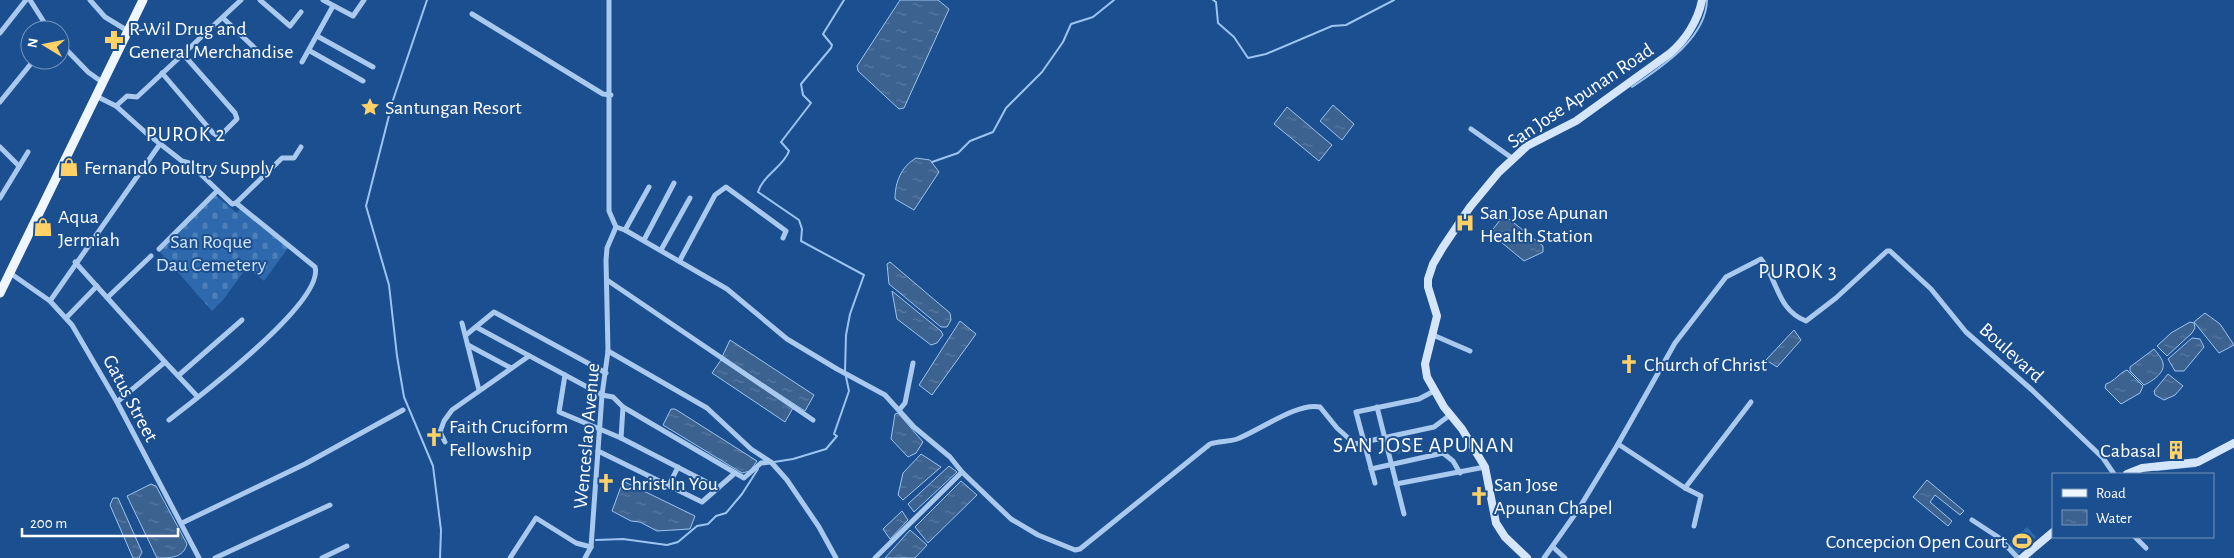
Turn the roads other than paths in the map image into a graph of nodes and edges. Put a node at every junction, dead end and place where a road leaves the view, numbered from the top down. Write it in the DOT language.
graph roads {
  1 [pos="26,0"];
  2 [pos="30,0"];
  3 [pos="90,0"];
  4 [pos="143,0"];
  5 [pos="241,0"];
  6 [pos="260,0"];
  7 [pos="322,0"];
  8 [pos="364,0"];
  9 [pos="609,0"];
  10 [pos="1702,0"];
  11 [pos="333,6"];
  12 [pos="302,12"];
  13 [pos="472,14"];
  14 [pos="224,18"];
  15 [pos="43,20"];
  16 [pos="128,32"];
  17 [pos="0,33"];
  18 [pos="317,36"];
  19 [pos="310,51"];
  20 [pos="70,53"];
  21 [pos="184,54"];
  22 [pos="261,54"];
  23 [pos="302,62"];
  24 [pos="372,67"];
  25 [pos="26,70"];
  26 [pos="162,73"];
  27 [pos="363,81"];
  28 [pos="102,82"];
  29 [pos="611,95"];
  30 [pos="96,96"];
  31 [pos="0,102"];
  32 [pos="116,106"];
  33 [pos="1472,129"];
  34 [pos="160,144"];
  35 [pos="0,147"];
  36 [pos="301,147"];
  37 [pos="28,152"];
  38 [pos="1512,158"];
  39 [pos="19,166"];
  40 [pos="674,183"];
  41 [pos="649,188"];
  42 [pos="217,191"];
  43 [pos="0,198"];
  44 [pos="690,198"];
  45 [pos="234,204"];
  46 [pos="616,227"];
  47 [pos="625,230"];
  48 [pos="783,238"];
  49 [pos="644,240"];
  50 [pos="159,249"];
  51 [pos="661,250"];
  52 [pos="151,256"];
  53 [pos="680,260"];
  54 [pos="75,262"];
  55 [pos="10,273"];
  56 [pos="607,280"];
  57 [pos="96,286"];
  58 [pos="0,293"];
  59 [pos="108,297"];
  60 [pos="50,301"];
  61 [pos="66,318"];
  62 [pos="242,320"];
  63 [pos="462,323"];
  64 [pos="476,327"];
  65 [pos="466,335"];
  66 [pos="1433,335"];
  67 [pos="468,345"];
  68 [pos="1470,351"];
  69 [pos="608,352"];
  70 [pos="529,356"];
  71 [pos="165,362"];
  72 [pos="913,363"];
  73 [pos="511,368"];
  74 [pos="606,373"];
  75 [pos="179,375"];
  76 [pos="565,375"];
  77 [pos="479,390"];
  78 [pos="1434,391"];
  79 [pos="602,395"];
  80 [pos="198,397"];
  81 [pos="117,402"];
  82 [pos="1751,402"];
  83 [pos="623,406"];
  84 [pos="1377,407"];
  85 [pos="900,409"];
  86 [pos="403,410"];
  87 [pos="1450,415"];
  88 [pos="169,420"];
  89 [pos="814,420"];
  90 [pos="600,430"];
  91 [pos="1385,437"];
  92 [pos="621,438"];
  93 [pos="1365,441"];
  94 [pos="445,442"];
  95 [pos="2234,443"];
  96 [pos="1618,444"];
  97 [pos="598,452"];
  98 [pos="770,462"];
  99 [pos="1392,465"];
  100 [pos="678,467"];
  101 [pos="1484,467"];
  102 [pos="1371,469"];
  103 [pos="962,472"];
  104 [pos="734,473"];
  105 [pos="1460,473"];
  106 [pos="2113,473"];
  107 [pos="2130,473"];
  108 [pos="1375,483"];
  109 [pos="1396,484"];
  110 [pos="669,485"];
  111 [pos="718,488"];
  112 [pos="1685,488"];
  113 [pos="330,505"];
  114 [pos="1404,514"];
  115 [pos="1972,520"];
  116 [pos="182,523"];
  117 [pos="1694,526"];
  118 [pos="2052,533"];
  119 [pos="2136,538"];
  120 [pos="347,546"];
  121 [pos="591,546"];
  122 [pos="1553,547"];
  123 [pos="2146,548"];
  124 [pos="199,558"];
  125 [pos="215,558"];
  126 [pos="322,558"];
  127 [pos="510,558"];
  128 [pos="585,558"];
  129 [pos="836,558"];
  130 [pos="875,558"];
  131 [pos="1527,558"];
  132 [pos="1544,558"];
  133 [pos="1564,558"];
  134 [pos="2020,558"];
  1 -- 17 [label="street"];
  2 -- 15 [label="street"];
  3 -- 16 [label="street"];
  4 -- 16 [label="main road"];
  5 -- 14 [label="street"];
  6 -- 12 [label="street"];
  7 -- 11 [label="street"];
  8 -- 11 [label="street"];
  9 -- 29 [label="street"];
  10 -- 38 [label="street, San Jose Apunan Road"];
  11 -- 18 [label="street"];
  13 -- 29 [label="street"];
  14 -- 21 [label="street"];
  14 -- 22 [label="street"];
  16 -- 28 [label="main road"];
  18 -- 19 [label="street"];
  18 -- 24 [label="street"];
  19 -- 23 [label="street"];
  19 -- 27 [label="street"];
  20 -- 28 [label="street"];
  21 -- 26 [label="street"];
  21 -- 26 [label="street"];
  25 -- 31 [label="street"];
  26 -- 32 [label="street"];
  28 -- 30 [label="main road"];
  29 -- 46 [label="street"];
  30 -- 32 [label="street"];
  30 -- 55 [label="main road"];
  32 -- 34 [label="street"];
  33 -- 38 [label="street"];
  34 -- 42 [label="street"];
  34 -- 54 [label="street"];
  35 -- 39 [label="street"];
  36 -- 45 [label="street"];
  37 -- 39 [label="street"];
  38 -- 66 [label="street, San Jose Apunan Road"];
  39 -- 43 [label="street"];
  40 -- 49 [label="street"];
  41 -- 47 [label="street"];
  42 -- 45 [label="street"];
  42 -- 50 [label="street"];
  44 -- 51 [label="street"];
  45 -- 80 [label="street"];
  46 -- 47 [label="street"];
  46 -- 56 [label="street, Wenceslao Avenue"];
  47 -- 49 [label="street"];
  48 -- 53 [label="street"];
  49 -- 51 [label="street"];
  51 -- 53 [label="street"];
  52 -- 59 [label="street"];
  53 -- 85 [label="street"];
  54 -- 57 [label="street"];
  54 -- 60 [label="street"];
  55 -- 58 [label="main road"];
  55 -- 60 [label="street, Gatus Street"];
  56 -- 69 [label="street, Wenceslao Avenue"];
  56 -- 89 [label="street"];
  57 -- 59 [label="street"];
  57 -- 61 [label="street"];
  59 -- 71 [label="street"];
  60 -- 61 [label="street, Gatus Street"];
  61 -- 81 [label="street, Gatus Street"];
  62 -- 75 [label="street"];
  63 -- 65 [label="street"];
  64 -- 65 [label="street"];
  64 -- 70 [label="street"];
  64 -- 74 [label="street"];
  65 -- 67 [label="street"];
  66 -- 68 [label="street"];
  66 -- 78 [label="street, San Jose Apunan Road"];
  67 -- 73 [label="street"];
  67 -- 77 [label="street"];
  69 -- 74 [label="street, Wenceslao Avenue"];
  69 -- 98 [label="street"];
  70 -- 73 [label="street"];
  70 -- 76 [label="street"];
  71 -- 75 [label="street"];
  71 -- 81 [label="street"];
  72 -- 85 [label="street"];
  73 -- 77 [label="street"];
  74 -- 79 [label="street, Wenceslao Avenue"];
  75 -- 80 [label="street"];
  76 -- 79 [label="street"];
  76 -- 90 [label="street"];
  77 -- 94 [label="street"];
  78 -- 84 [label="street"];
  78 -- 87 [label="street, San Jose Apunan Road"];
  79 -- 83 [label="street"];
  79 -- 90 [label="street, Wenceslao Avenue"];
  80 -- 88 [label="street"];
  81 -- 116 [label="street, Gatus Street"];
  82 -- 112 [label="street"];
  83 -- 92 [label="street"];
  83 -- 104 [label="street"];
  84 -- 91 [label="street"];
  84 -- 93 [label="street"];
  85 -- 103 [label="street"];
  86 -- 116 [label="street"];
  87 -- 91 [label="street"];
  87 -- 101 [label="street, San Jose Apunan Road"];
  90 -- 92 [label="street"];
  90 -- 97 [label="street, Wenceslao Avenue"];
  91 -- 93 [label="street"];
  91 -- 99 [label="street"];
  92 -- 100 [label="street"];
  93 -- 102 [label="street"];
  93 -- 103 [label="street"];
  95 -- 107 [label="street"];
  96 -- 106 [label="street, Boulevard"];
  96 -- 112 [label="street"];
  96 -- 122 [label="street"];
  97 -- 110 [label="street"];
  97 -- 121 [label="street, Wenceslao Avenue"];
  98 -- 104 [label="street"];
  98 -- 129 [label="street"];
  99 -- 102 [label="street"];
  99 -- 105 [label="street"];
  99 -- 109 [label="street"];
  100 -- 110 [label="street"];
  100 -- 111 [label="street"];
  101 -- 105 [label="street"];
  101 -- 131 [label="street, San Jose Apunan Road"];
  102 -- 108 [label="street"];
  103 -- 130 [label="street"];
  104 -- 111 [label="street"];
  105 -- 109 [label="street"];
  109 -- 114 [label="street"];
  110 -- 111 [label="street"];
  112 -- 117 [label="street"];
  113 -- 125 [label="street"];
  115 -- 134 [label="street"];
  116 -- 124 [label="street, Gatus Street"];
  118 -- 134 [label="street"];
  119 -- 123 [label="street"];
  120 -- 126 [label="street"];
  121 -- 127 [label="street"];
  121 -- 128 [label="street, Wenceslao Avenue"];
  122 -- 132 [label="street"];
  122 -- 133 [label="street"];
}
